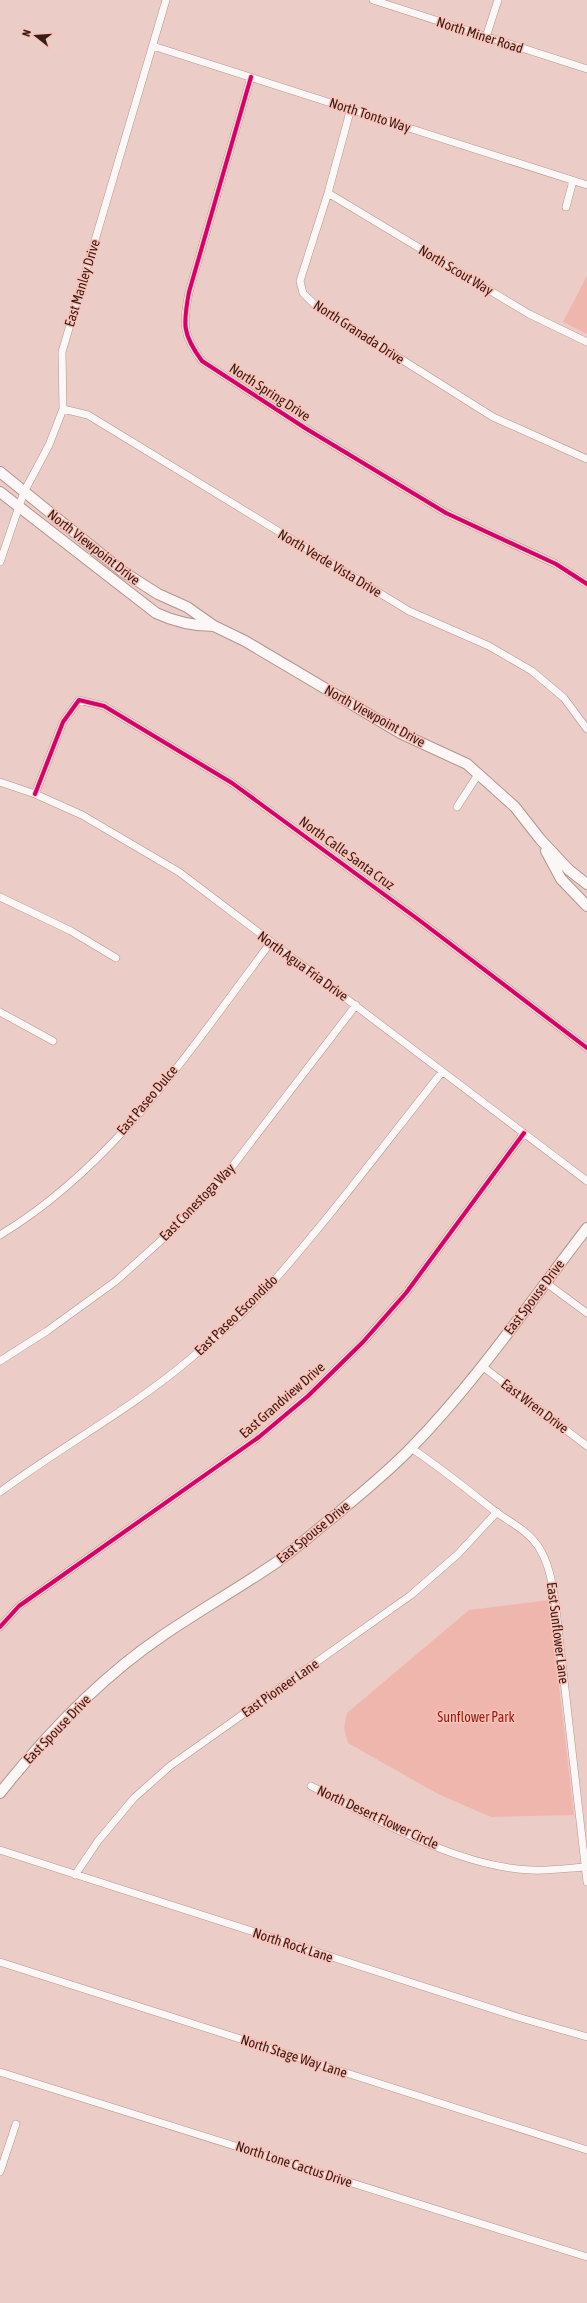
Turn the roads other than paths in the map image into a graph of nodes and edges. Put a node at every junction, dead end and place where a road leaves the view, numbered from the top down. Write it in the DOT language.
graph roads {
  1 [pos="166,0"];
  2 [pos="373,0"];
  3 [pos="498,0"];
  4 [pos="486,37"];
  5 [pos="153,46"];
  6 [pos="587,68"];
  7 [pos="251,77"];
  8 [pos="351,108"];
  9 [pos="573,181"];
  10 [pos="587,185"];
  11 [pos="328,193"];
  12 [pos="566,207"];
  13 [pos="587,342"];
  14 [pos="63,409"];
  15 [pos="587,459"];
  16 [pos="0,472"];
  17 [pos="0,492"];
  18 [pos="24,492"];
  19 [pos="18,507"];
  20 [pos="0,562"];
  21 [pos="587,584"];
  22 [pos="214,626"];
  23 [pos="587,729"];
  24 [pos="479,773"];
  25 [pos="0,782"];
  26 [pos="35,794"];
  27 [pos="457,807"];
  28 [pos="540,839"];
  29 [pos="587,884"];
  30 [pos="0,897"];
  31 [pos="587,906"];
  32 [pos="271,942"];
  33 [pos="116,958"];
  34 [pos="356,1005"];
  35 [pos="0,1012"];
  36 [pos="53,1041"];
  37 [pos="587,1048"];
  38 [pos="442,1072"];
  39 [pos="524,1133"];
  40 [pos="587,1181"];
  41 [pos="587,1228"];
  42 [pos="0,1235"];
  43 [pos="545,1282"];
  44 [pos="587,1313"];
  45 [pos="0,1361"];
  46 [pos="482,1366"];
  47 [pos="587,1446"];
  48 [pos="411,1448"];
  49 [pos="0,1492"];
  50 [pos="497,1512"];
  51 [pos="0,1627"];
  52 [pos="312,1786"];
  53 [pos="0,1793"];
  54 [pos="0,1850"];
  55 [pos="585,1867"];
  56 [pos="75,1875"];
  57 [pos="587,1882"];
  58 [pos="0,1962"];
  59 [pos="587,2037"];
  60 [pos="0,2072"];
  61 [pos="16,2124"];
  62 [pos="587,2150"];
  63 [pos="0,2172"];
  64 [pos="587,2257"];
  1 -- 5 [label="street, East Manley Drive"];
  2 -- 4 [label="street, North Miner Road"];
  3 -- 4 [label="street"];
  4 -- 6 [label="street, North Miner Road"];
  5 -- 7 [label="street, North Tonto Way"];
  5 -- 14 [label="street, East Manley Drive"];
  7 -- 8 [label="street, North Tonto Way"];
  7 -- 21 [label="street, North Spring Drive"];
  8 -- 9 [label="street, North Tonto Way"];
  8 -- 11 [label="street, North Granada Drive"];
  9 -- 10 [label="street, North Tonto Way"];
  9 -- 12 [label="street"];
  11 -- 13 [label="street, North Scout Way"];
  11 -- 15 [label="street, North Granada Drive"];
  14 -- 18 [label="street, East Manley Drive"];
  14 -- 23 [label="street, North Verde Vista Drive"];
  16 -- 18 [label="main road, North Viewpoint Drive"];
  17 -- 19 [label="main road, North Viewpoint Drive"];
  18 -- 19 [label="street, East Manley Drive"];
  18 -- 22 [label="main road, North Viewpoint Drive"];
  19 -- 20 [label="street, East Manley Drive"];
  19 -- 22 [label="main road, North Viewpoint Drive"];
  22 -- 24 [label="main road, North Viewpoint Drive"];
  24 -- 27 [label="street"];
  24 -- 28 [label="main road, North Viewpoint Drive"];
  25 -- 26 [label="street, North Agua Fria Drive"];
  26 -- 32 [label="street, North Agua Fria Drive"];
  26 -- 37 [label="street, North Calle Santa Cruz"];
  28 -- 29 [label="main road, North Viewpoint Drive"];
  28 -- 31 [label="main road, North Viewpoint Drive"];
  30 -- 33 [label="street"];
  32 -- 34 [label="street, North Agua Fria Drive"];
  32 -- 42 [label="street, East Paseo Dulce"];
  34 -- 38 [label="street, North Agua Fria Drive"];
  34 -- 45 [label="street, East Conestoga Way"];
  35 -- 36 [label="street"];
  38 -- 39 [label="street, North Agua Fria Drive"];
  38 -- 49 [label="street, East Paseo Escondido"];
  39 -- 40 [label="street, North Agua Fria Drive"];
  39 -- 51 [label="street, East Grandview Drive"];
  41 -- 43 [label="main road, East Spouse Drive"];
  43 -- 44 [label="street"];
  43 -- 46 [label="main road, East Spouse Drive"];
  46 -- 47 [label="street, East Wren Drive"];
  46 -- 48 [label="main road, East Spouse Drive"];
  48 -- 50 [label="street, East Sunflower Lane"];
  48 -- 53 [label="main road, East Spouse Drive"];
  50 -- 55 [label="street, East Sunflower Lane"];
  50 -- 56 [label="street, East Pioneer Lane"];
  52 -- 55 [label="street, North Desert Flower Circle"];
  54 -- 56 [label="street, North Rock Lane"];
  55 -- 57 [label="street, East Sunflower Lane"];
  56 -- 59 [label="street, North Rock Lane"];
  58 -- 62 [label="street, North Stage Way Lane"];
  60 -- 64 [label="street, North Lone Cactus Drive"];
  61 -- 63 [label="street"];
}
